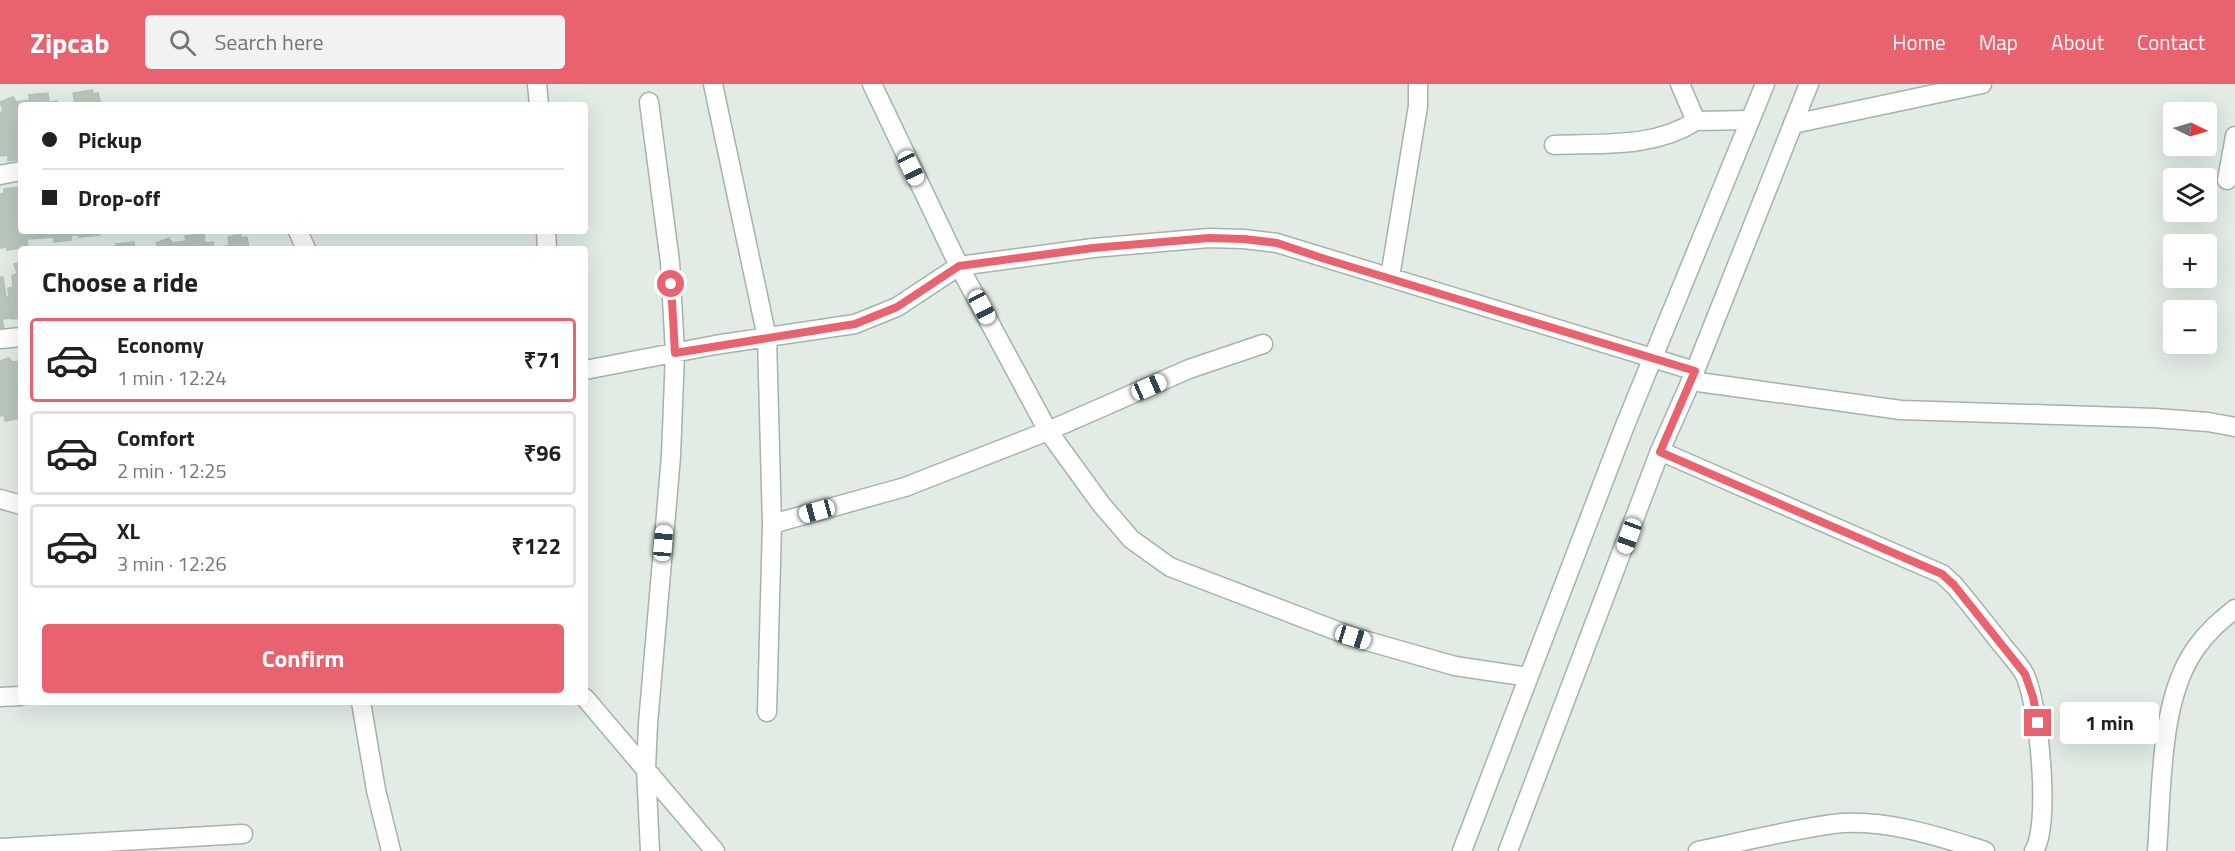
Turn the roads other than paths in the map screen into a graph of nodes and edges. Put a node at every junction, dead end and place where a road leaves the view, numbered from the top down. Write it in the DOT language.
graph roads {
  1 [pos="537,84"];
  2 [pos="712,84"];
  3 [pos="872,84"];
  4 [pos="1418,84"];
  5 [pos="1680,84"];
  6 [pos="1765,84"];
  7 [pos="1809,84"];
  8 [pos="1982,84"];
  9 [pos="539,102"];
  10 [pos="649,102"];
  11 [pos="1750,120"];
  12 [pos="1696,121"];
  13 [pos="1793,124"];
  14 [pos="2235,136"];
  15 [pos="1554,145"];
  16 [pos="18,172"];
  17 [pos="0,175"];
  18 [pos="2227,180"];
  19 [pos="959,266"];
  20 [pos="1390,278"];
  21 [pos="18,336"];
  22 [pos="767,338"];
  23 [pos="0,339"];
  24 [pos="1263,344"];
  25 [pos="675,353"];
  26 [pos="1652,359"];
  27 [pos="588,369"];
  28 [pos="1693,376"];
  29 [pos="2235,427"];
  30 [pos="1048,431"];
  31 [pos="1660,452"];
  32 [pos="0,499"];
  33 [pos="18,504"];
  34 [pos="772,524"];
  35 [pos="2235,609"];
  36 [pos="1528,677"];
  37 [pos="18,696"];
  38 [pos="0,697"];
  39 [pos="588,701"];
  40 [pos="362,705"];
  41 [pos="768,712"];
  42 [pos="646,768"];
  43 [pos="243,834"];
  44 [pos="0,848"];
  45 [pos="391,851"];
  46 [pos="650,851"];
  47 [pos="715,851"];
  48 [pos="1462,851"];
  49 [pos="1508,851"];
  50 [pos="1698,851"];
  51 [pos="1985,851"];
  52 [pos="2034,851"];
  53 [pos="2157,851"];
  1 -- 9 [label="street"];
  2 -- 22 [label="street"];
  3 -- 19 [label="street"];
  4 -- 20 [label="street"];
  5 -- 12 [label="street"];
  6 -- 11 [label="street"];
  7 -- 13 [label="street"];
  8 -- 13 [label="street"];
  10 -- 25 [label="street"];
  11 -- 12 [label="street"];
  11 -- 26 [label="street"];
  12 -- 15 [label="street"];
  13 -- 28 [label="street"];
  14 -- 18 [label="street"];
  16 -- 17 [label="street"];
  19 -- 20 [label="street"];
  19 -- 22 [label="street"];
  19 -- 30 [label="street"];
  20 -- 26 [label="street"];
  21 -- 23 [label="street"];
  22 -- 25 [label="street"];
  22 -- 34 [label="street"];
  24 -- 30 [label="street"];
  25 -- 27 [label="street"];
  25 -- 42 [label="street"];
  26 -- 28 [label="street"];
  26 -- 36 [label="street"];
  28 -- 29 [label="street"];
  28 -- 31 [label="street"];
  30 -- 34 [label="street"];
  30 -- 36 [label="street"];
  31 -- 49 [label="street"];
  31 -- 52 [label="street"];
  32 -- 33 [label="street"];
  34 -- 41 [label="street"];
  35 -- 53 [label="street"];
  36 -- 48 [label="street"];
  37 -- 38 [label="street"];
  39 -- 42 [label="street"];
  40 -- 45 [label="street"];
  42 -- 46 [label="street"];
  42 -- 47 [label="street"];
  43 -- 44 [label="street"];
  50 -- 51 [label="street"];
}
